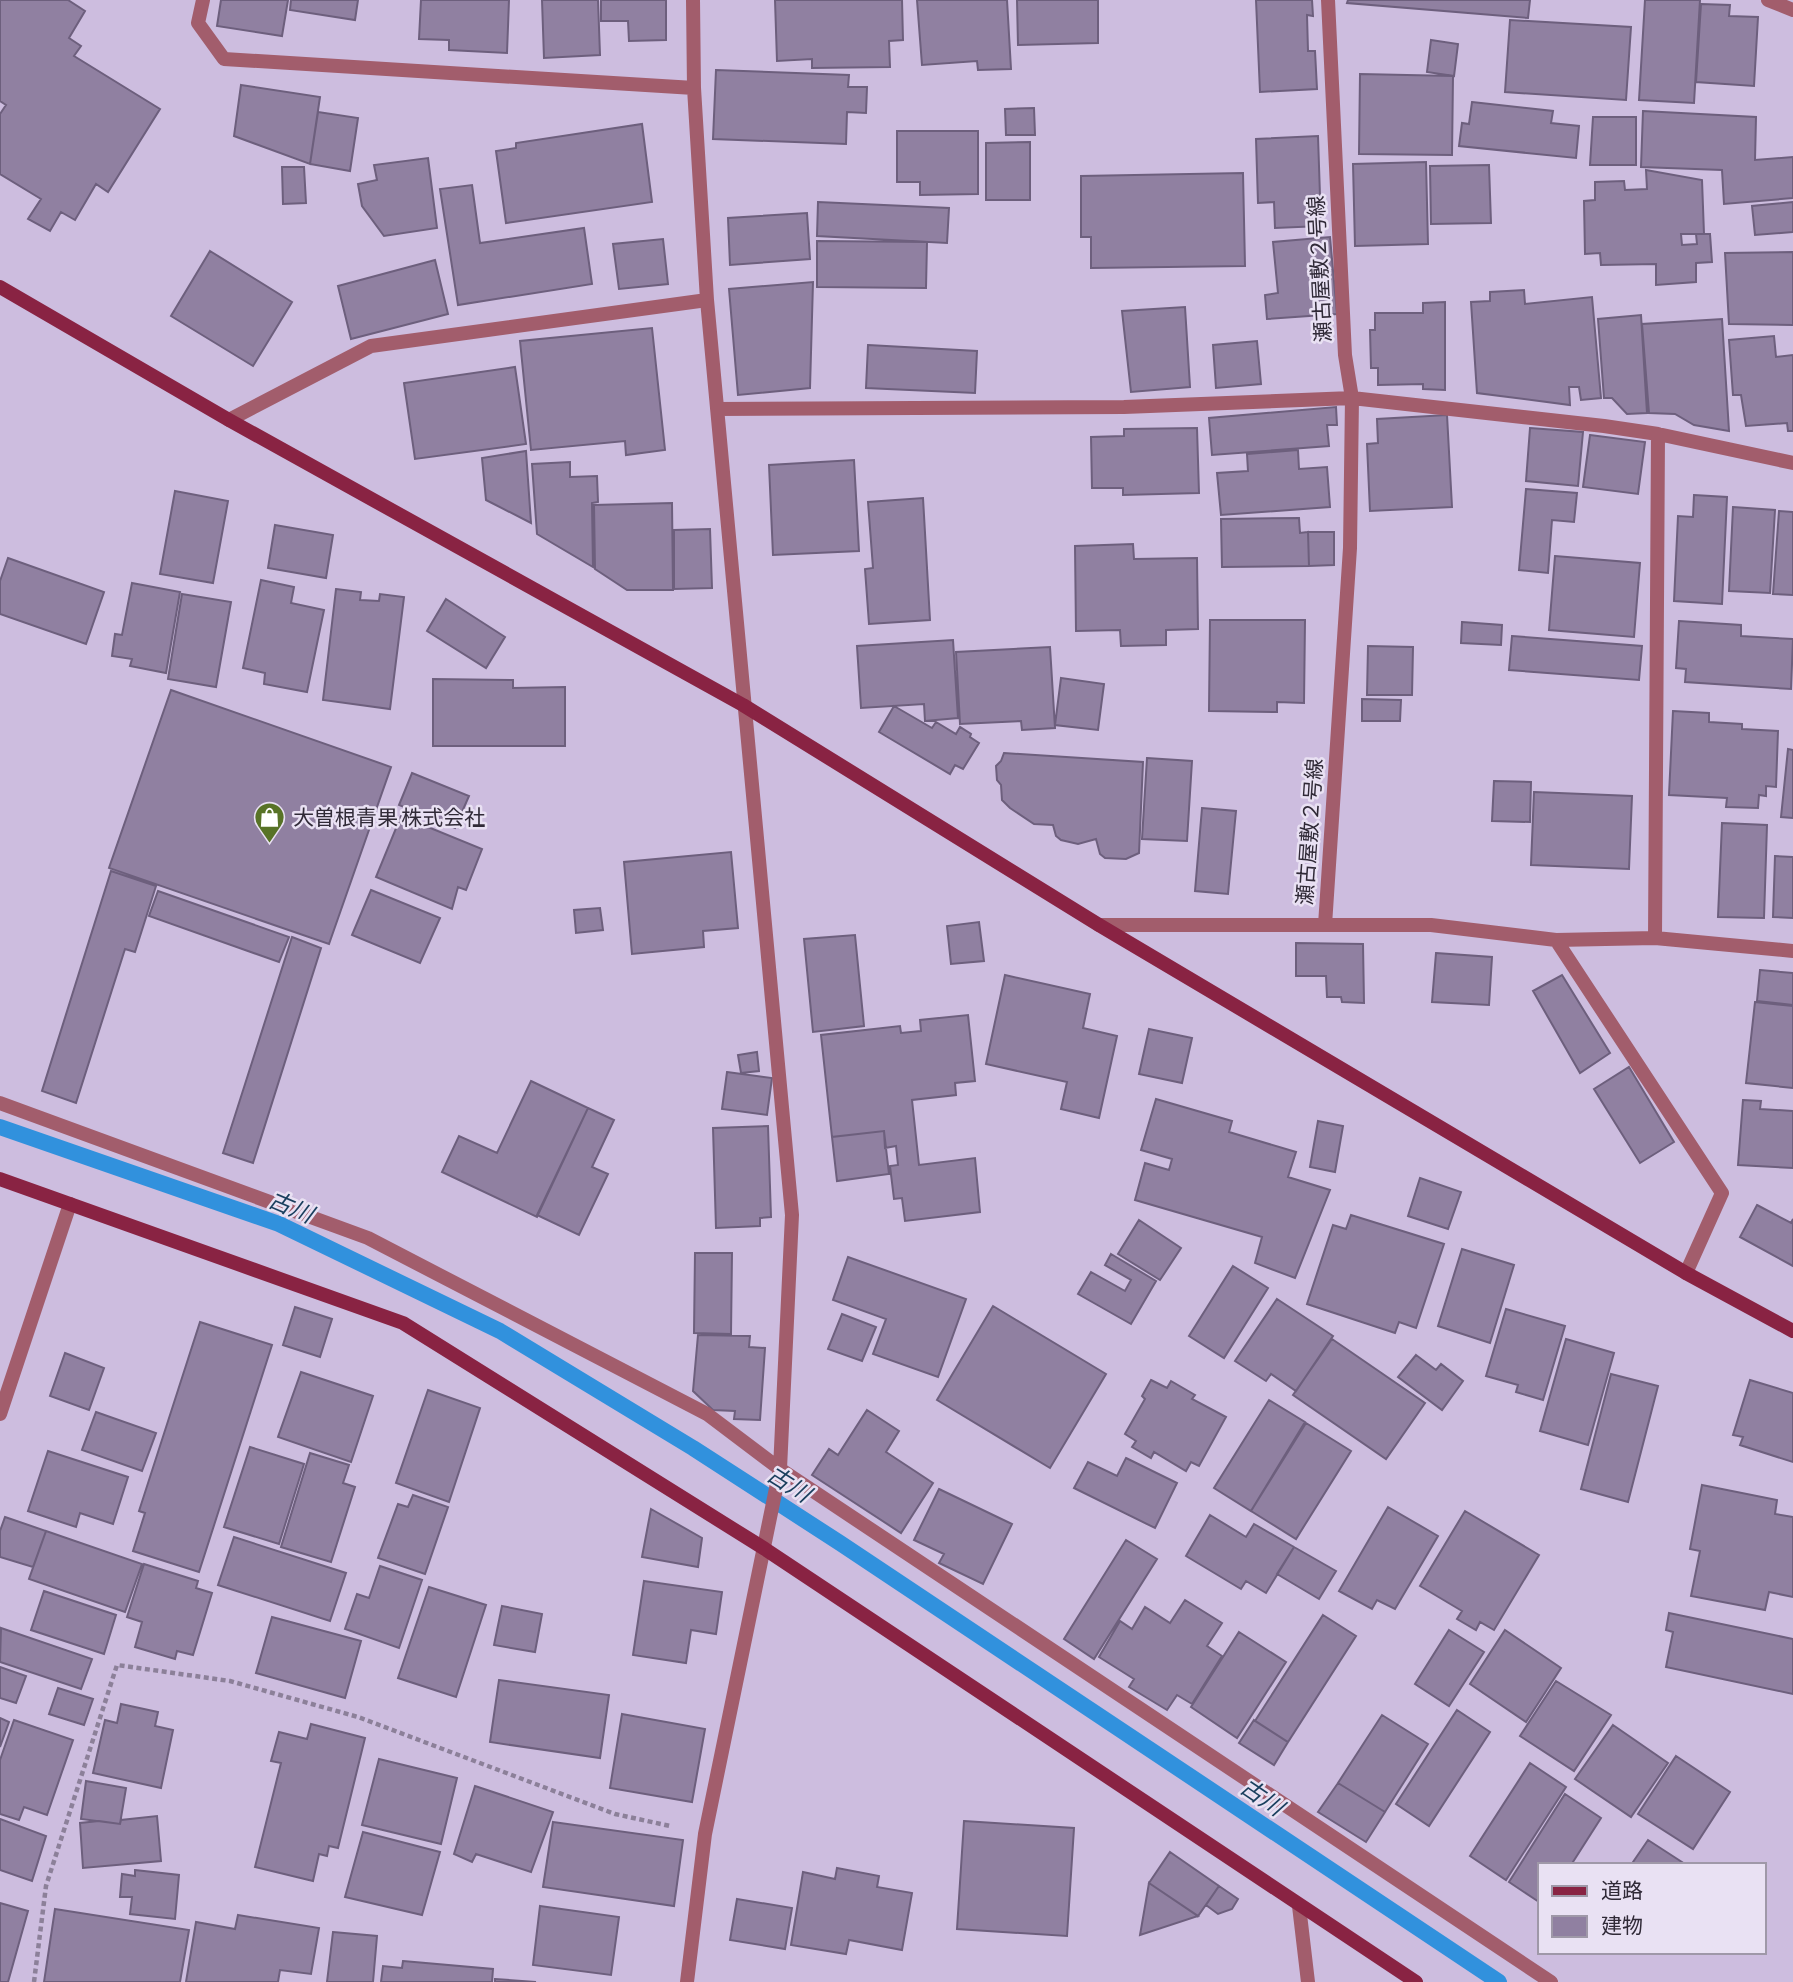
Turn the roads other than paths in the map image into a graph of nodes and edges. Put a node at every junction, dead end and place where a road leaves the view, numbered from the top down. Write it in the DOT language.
graph roads {
  1 [pos="203,0"];
  2 [pos="693,0"];
  3 [pos="1328,0"];
  4 [pos="1768,0"];
  5 [pos="1793,10"];
  6 [pos="694,88"];
  7 [pos="0,287"];
  8 [pos="706,300"];
  9 [pos="1352,398"];
  10 [pos="717,409"];
  11 [pos="229,420"];
  12 [pos="1658,434"];
  13 [pos="1793,463"];
  14 [pos="743,705"];
  15 [pos="1099,925"];
  16 [pos="1325,925"];
  17 [pos="1655,938"];
  18 [pos="1556,940"];
  19 [pos="1793,951"];
  20 [pos="0,1103"];
  21 [pos="0,1179"];
  22 [pos="69,1204"];
  23 [pos="1686,1273"];
  24 [pos="1793,1331"];
  25 [pos="0,1414"];
  26 [pos="779,1469"];
  27 [pos="765,1549"];
  28 [pos="1299,1906"];
  29 [pos="687,1982"];
  30 [pos="1308,1982"];
  31 [pos="1416,1982"];
  32 [pos="1551,1982"];
  1 -- 6 [label="street"];
  2 -- 6 [label="street"];
  3 -- 9 [label="street, 瀬古屋敷２号線"];
  4 -- 5 [label="street"];
  6 -- 8 [label="street"];
  7 -- 11 [label="street"];
  8 -- 10 [label="street"];
  8 -- 11 [label="street"];
  9 -- 10 [label="street"];
  9 -- 12 [label="street"];
  9 -- 16 [label="street, 瀬古屋敷２号線"];
  10 -- 14 [label="street"];
  11 -- 14 [label="street"];
  12 -- 13 [label="street"];
  12 -- 17 [label="street"];
  14 -- 15 [label="street"];
  14 -- 26 [label="street"];
  15 -- 16 [label="street"];
  15 -- 23 [label="street"];
  16 -- 18 [label="street, 瀬古屋敷２号線"];
  17 -- 18 [label="street, 瀬古屋敷２号線"];
  17 -- 19 [label="street, 瀬古屋敷２号線"];
  18 -- 23 [label="street"];
  20 -- 26 [label="street"];
  21 -- 22 [label="street"];
  22 -- 25 [label="street"];
  22 -- 27 [label="street"];
  23 -- 24 [label="street"];
  26 -- 27 [label="street"];
  26 -- 32 [label="street"];
  27 -- 28 [label="street"];
  27 -- 29 [label="street"];
  28 -- 30 [label="street"];
  28 -- 31 [label="street"];
}
